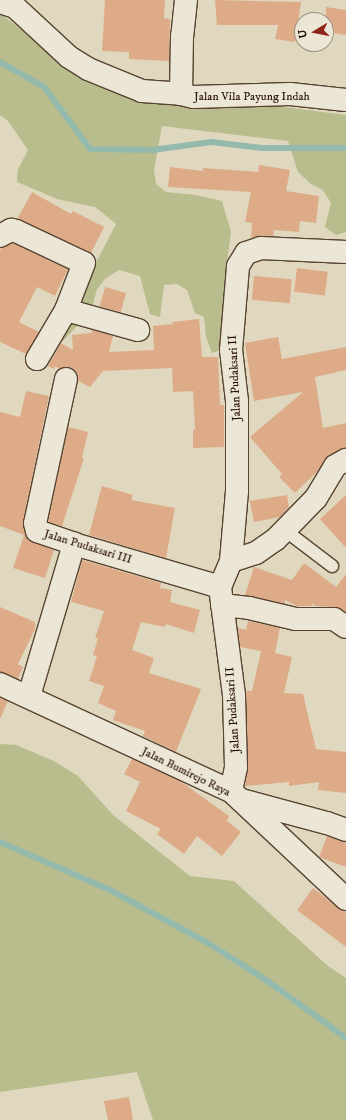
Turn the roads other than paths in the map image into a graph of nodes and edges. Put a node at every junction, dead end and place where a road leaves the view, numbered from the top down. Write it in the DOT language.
graph roads {
  1 [pos="186,0"];
  2 [pos="0,2"];
  3 [pos="181,94"];
  4 [pos="346,100"];
  5 [pos="0,236"];
  6 [pos="346,252"];
  7 [pos="66,310"];
  8 [pos="138,330"];
  9 [pos="37,359"];
  10 [pos="66,379"];
  11 [pos="346,460"];
  12 [pos="286,531"];
  13 [pos="74,544"];
  14 [pos="231,561"];
  15 [pos="332,566"];
  16 [pos="221,596"];
  17 [pos="346,627"];
  18 [pos="0,684"];
  19 [pos="29,696"];
  20 [pos="234,795"];
  21 [pos="346,830"];
  22 [pos="346,899"];
  1 -- 3 [label="street, Jalan Vila Payung Indah"];
  2 -- 3 [label="street"];
  3 -- 4 [label="street, Jalan Vila Payung Indah"];
  5 -- 7 [label="street"];
  6 -- 14 [label="street, Jalan Pudaksari II"];
  7 -- 8 [label="street"];
  7 -- 9 [label="street"];
  10 -- 13 [label="street, Jalan Pudaksari III"];
  11 -- 12 [label="street"];
  12 -- 14 [label="street"];
  12 -- 15 [label="lane"];
  13 -- 16 [label="street, Jalan Pudaksari III"];
  13 -- 19 [label="street"];
  14 -- 16 [label="street, Jalan Pudaksari II"];
  16 -- 17 [label="street"];
  16 -- 20 [label="street, Jalan Pudaksari II"];
  18 -- 19 [label="street, Jalan Bumirejo Raya"];
  19 -- 20 [label="street, Jalan Bumirejo Raya"];
  20 -- 21 [label="street"];
  20 -- 22 [label="street, Jalan Bumirejo Raya"];
}
